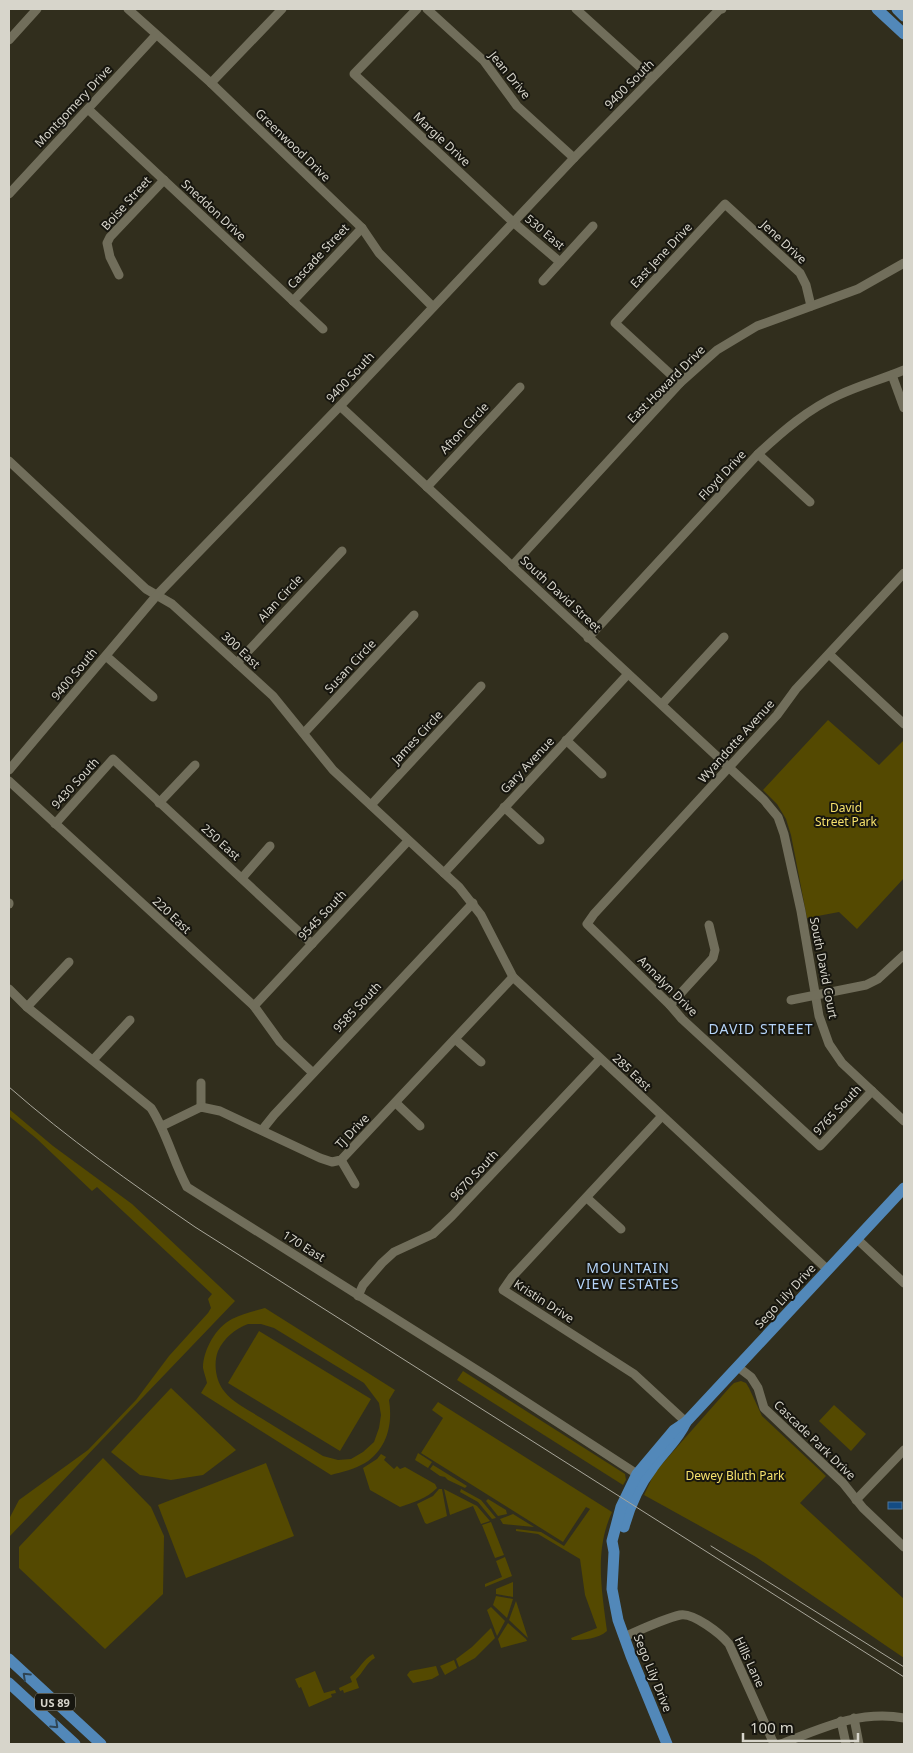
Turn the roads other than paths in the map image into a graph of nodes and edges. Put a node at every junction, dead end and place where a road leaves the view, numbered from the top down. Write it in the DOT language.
graph roads {
  1 [pos="37,9"];
  2 [pos="128,9"];
  3 [pos="417,9"];
  4 [pos="426,9"];
  5 [pos="576,9"];
  6 [pos="720,9"];
  7 [pos="876,9"];
  8 [pos="897,9"];
  9 [pos="278,10"];
  10 [pos="904,16"];
  11 [pos="904,34"];
  12 [pos="156,35"];
  13 [pos="9,40"];
  14 [pos="652,78"];
  15 [pos="211,83"];
  16 [pos="88,109"];
  17 [pos="574,158"];
  18 [pos="164,180"];
  19 [pos="9,194"];
  20 [pos="725,204"];
  21 [pos="513,222"];
  22 [pos="593,226"];
  23 [pos="362,228"];
  24 [pos="560,262"];
  25 [pos="904,262"];
  26 [pos="119,274"];
  27 [pos="543,281"];
  28 [pos="293,301"];
  29 [pos="812,306"];
  30 [pos="433,307"];
  31 [pos="323,329"];
  32 [pos="904,370"];
  33 [pos="892,375"];
  34 [pos="680,383"];
  35 [pos="520,387"];
  36 [pos="340,406"];
  37 [pos="904,408"];
  38 [pos="758,454"];
  39 [pos="9,461"];
  40 [pos="427,487"];
  41 [pos="810,502"];
  42 [pos="342,551"];
  43 [pos="512,566"];
  44 [pos="903,578"];
  45 [pos="157,596"];
  46 [pos="414,615"];
  47 [pos="724,637"];
  48 [pos="588,638"];
  49 [pos="829,654"];
  50 [pos="106,656"];
  51 [pos="237,663"];
  52 [pos="628,674"];
  53 [pos="481,686"];
  54 [pos="153,697"];
  55 [pos="662,704"];
  56 [pos="904,724"];
  57 [pos="304,734"];
  58 [pos="566,740"];
  59 [pos="113,760"];
  60 [pos="195,765"];
  61 [pos="729,767"];
  62 [pos="9,770"];
  63 [pos="602,774"];
  64 [pos="9,780"];
  65 [pos="764,800"];
  66 [pos="159,803"];
  67 [pos="371,806"];
  68 [pos="504,808"];
  69 [pos="55,824"];
  70 [pos="540,840"];
  71 [pos="408,841"];
  72 [pos="270,846"];
  73 [pos="444,873"];
  74 [pos="242,878"];
  75 [pos="473,903"];
  76 [pos="586,924"];
  77 [pos="709,925"];
  78 [pos="312,944"];
  79 [pos="904,955"];
  80 [pos="69,962"];
  81 [pos="513,977"];
  82 [pos="9,989"];
  83 [pos="816,995"];
  84 [pos="791,1000"];
  85 [pos="670,1005"];
  86 [pos="254,1006"];
  87 [pos="27,1007"];
  88 [pos="130,1020"];
  89 [pos="455,1039"];
  90 [pos="600,1059"];
  91 [pos="93,1060"];
  92 [pos="481,1062"];
  93 [pos="313,1073"];
  94 [pos="201,1083"];
  95 [pos="872,1091"];
  96 [pos="396,1103"];
  97 [pos="201,1107"];
  98 [pos="662,1116"];
  99 [pos="904,1121"];
  100 [pos="162,1126"];
  101 [pos="420,1126"];
  102 [pos="262,1130"];
  103 [pos="820,1146"];
  104 [pos="341,1160"];
  105 [pos="355,1184"];
  106 [pos="904,1188"];
  107 [pos="587,1198"];
  108 [pos="621,1229"];
  109 [pos="857,1239"];
  110 [pos="828,1270"];
  111 [pos="904,1283"];
  112 [pos="358,1296"];
  113 [pos="738,1367"];
  114 [pos="686,1422"];
  115 [pos="904,1450"];
  116 [pos="636,1474"];
  117 [pos="856,1500"];
  118 [pos="903,1544"];
  119 [pos="614,1552"];
  120 [pos="624,1637"];
  121 [pos="9,1659"];
  122 [pos="9,1683"];
  123 [pos="854,1718"];
  124 [pos="904,1718"];
  125 [pos="841,1721"];
  126 [pos="75,1744"];
  127 [pos="101,1744"];
  128 [pos="667,1744"];
  129 [pos="774,1744"];
  130 [pos="781,1744"];
  131 [pos="846,1744"];
  132 [pos="859,1744"];
  1 -- 13 [label="street"];
  2 -- 12 [label="street, Greenwood Drive"];
  3 -- 21 [label="street, Margie Drive"];
  4 -- 17 [label="street, Jean Drive"];
  5 -- 14 [label="street"];
  6 -- 14 [label="street, 9400 South"];
  7 -- 11 [label="main road"];
  8 -- 10 [label="main road"];
  9 -- 15 [label="street"];
  12 -- 15 [label="street, Greenwood Drive"];
  12 -- 16 [label="street, Montgomery Drive"];
  14 -- 17 [label="street, 9400 South"];
  15 -- 23 [label="street, Greenwood Drive"];
  16 -- 18 [label="street, Sneddon Drive"];
  16 -- 19 [label="street, Montgomery Drive"];
  17 -- 21 [label="street, 9400 South"];
  18 -- 26 [label="street, Boise Street"];
  18 -- 28 [label="street, Sneddon Drive"];
  20 -- 29 [label="street, Jene Drive"];
  20 -- 34 [label="street, East Jene Drive"];
  21 -- 24 [label="street, 530 East"];
  21 -- 30 [label="street, 9400 South"];
  22 -- 24 [label="street"];
  23 -- 28 [label="street, Cascade Street"];
  23 -- 30 [label="street, Greenwood Drive"];
  24 -- 27 [label="street"];
  25 -- 29 [label="street, East Howard Drive"];
  28 -- 31 [label="street, Sneddon Drive"];
  29 -- 34 [label="street, East Howard Drive"];
  30 -- 36 [label="street, 9400 South"];
  32 -- 33 [label="street, Floyd Drive"];
  33 -- 37 [label="street"];
  33 -- 38 [label="street, Floyd Drive"];
  34 -- 43 [label="street, East Howard Drive"];
  35 -- 40 [label="street, Afton Circle"];
  36 -- 40 [label="street, South David Street"];
  36 -- 45 [label="street, 9400 South"];
  38 -- 41 [label="street"];
  38 -- 48 [label="street, Floyd Drive"];
  39 -- 45 [label="street, 300 East"];
  40 -- 43 [label="street, South David Street"];
  42 -- 51 [label="street, Alan Circle"];
  43 -- 48 [label="street, South David Street"];
  44 -- 49 [label="street, Wyandotte Avenue"];
  45 -- 50 [label="street, 9400 South"];
  45 -- 51 [label="street, 300 East"];
  46 -- 57 [label="street, Susan Circle"];
  47 -- 55 [label="street"];
  48 -- 52 [label="street, South David Street"];
  49 -- 56 [label="street"];
  49 -- 61 [label="street, Wyandotte Avenue"];
  50 -- 54 [label="street"];
  50 -- 62 [label="street, 9400 South"];
  51 -- 57 [label="street, 300 East"];
  52 -- 55 [label="street, South David Street"];
  52 -- 58 [label="street, Gary Avenue"];
  53 -- 67 [label="street, James Circle"];
  55 -- 61 [label="street, South David Street"];
  57 -- 67 [label="street, 300 East"];
  58 -- 63 [label="street"];
  58 -- 68 [label="street, Gary Avenue"];
  59 -- 66 [label="street, 250 East"];
  59 -- 69 [label="street, 9430 South"];
  60 -- 66 [label="street"];
  61 -- 65 [label="street, South David Street"];
  61 -- 76 [label="street, Wyandotte Avenue"];
  64 -- 69 [label="street, 220 East"];
  65 -- 83 [label="street, South David Court"];
  66 -- 74 [label="street, 250 East"];
  67 -- 71 [label="street, 300 East"];
  68 -- 70 [label="street"];
  68 -- 73 [label="street, Gary Avenue"];
  69 -- 86 [label="street, 220 East"];
  71 -- 73 [label="street, 300 East"];
  71 -- 78 [label="street, 9545 South"];
  72 -- 74 [label="street"];
  73 -- 75 [label="street, 285 East"];
  74 -- 78 [label="street, 250 East"];
  75 -- 81 [label="street, 285 East"];
  75 -- 93 [label="street, 9585 South"];
  76 -- 85 [label="street, Annalyn Drive"];
  77 -- 85 [label="street"];
  78 -- 86 [label="street, 9545 South"];
  79 -- 83 [label="street"];
  80 -- 87 [label="street"];
  81 -- 89 [label="street, Tj Drive"];
  81 -- 90 [label="street, 285 East"];
  82 -- 87 [label="street, 170 East"];
  83 -- 84 [label="street"];
  83 -- 95 [label="street, South David Court"];
  85 -- 103 [label="street, Annalyn Drive"];
  86 -- 93 [label="street, 220 East"];
  87 -- 91 [label="street, 170 East"];
  88 -- 91 [label="street"];
  89 -- 92 [label="street"];
  89 -- 96 [label="street, Tj Drive"];
  90 -- 98 [label="street, 285 East"];
  90 -- 112 [label="street, 9670 South"];
  91 -- 100 [label="street, 170 East"];
  93 -- 102 [label="street, 9585 South"];
  94 -- 97 [label="street"];
  95 -- 99 [label="street"];
  95 -- 103 [label="street, 9765 South"];
  96 -- 101 [label="street"];
  96 -- 104 [label="street, Tj Drive"];
  97 -- 100 [label="street"];
  97 -- 102 [label="street, Tj Drive"];
  98 -- 107 [label="street, Kristin Drive"];
  98 -- 110 [label="street, 285 East"];
  100 -- 112 [label="street, 170 East"];
  102 -- 104 [label="street, Tj Drive"];
  104 -- 105 [label="street"];
  106 -- 109 [label="main road, Sego Lily Drive"];
  107 -- 108 [label="street"];
  107 -- 114 [label="street, Kristin Drive"];
  109 -- 110 [label="main road, Sego Lily Drive"];
  109 -- 111 [label="street"];
  110 -- 113 [label="main road, Sego Lily Drive"];
  112 -- 116 [label="street, 170 East"];
  113 -- 114 [label="main road, Sego Lily Drive"];
  113 -- 117 [label="street, Cascade Park Drive"];
  114 -- 116 [label="main road, Sego Lily Drive"];
  114 -- 119 [label="main road, Sego Lily Drive"];
  115 -- 117 [label="street"];
  116 -- 119 [label="main road, Sego Lily Drive"];
  117 -- 118 [label="street, Cascade Park Drive"];
  119 -- 120 [label="main road, Sego Lily Drive"];
  120 -- 128 [label="main road, Sego Lily Drive"];
  120 -- 129 [label="street, Hills Lane"];
  127 -- 121 [label="main road, US 89, one-way"];
  122 -- 126 [label="main road, US 89, one-way"];
  123 -- 124 [label="street"];
  123 -- 125 [label="street"];
  123 -- 132 [label="street"];
  125 -- 130 [label="street"];
  125 -- 131 [label="street"];
}
